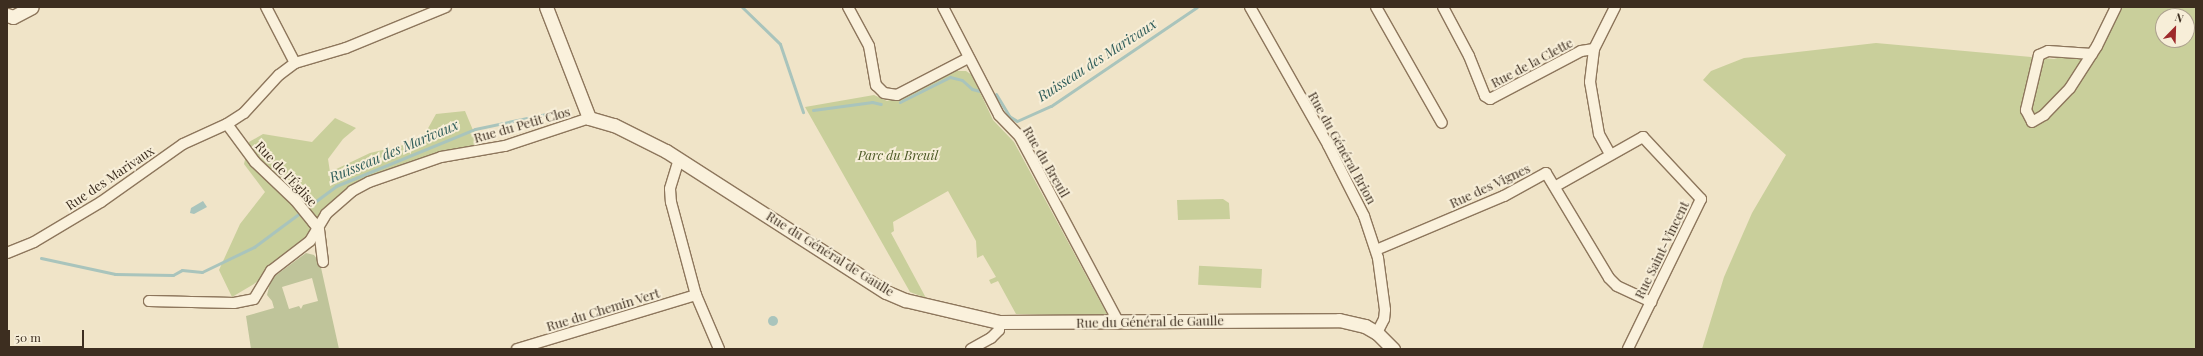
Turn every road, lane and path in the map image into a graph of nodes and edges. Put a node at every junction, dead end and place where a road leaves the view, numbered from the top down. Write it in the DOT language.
graph roads {
  1 [pos="32,7"];
  2 [pos="266,7"];
  3 [pos="446,7"];
  4 [pos="546,7"];
  5 [pos="848,7"];
  6 [pos="943,7"];
  7 [pos="1250,7"];
  8 [pos="1376,7"];
  9 [pos="1443,7"];
  10 [pos="1615,7"];
  11 [pos="2116,7"];
  12 [pos="7,15"];
  13 [pos="1594,49"];
  14 [pos="2092,54"];
  15 [pos="968,58"];
  16 [pos="295,63"];
  17 [pos="589,118"];
  18 [pos="1442,123"];
  19 [pos="227,124"];
  20 [pos="1610,154"];
  21 [pos="679,159"];
  22 [pos="1556,186"];
  23 [pos="316,226"];
  24 [pos="1376,250"];
  25 [pos="7,253"];
  26 [pos="323,262"];
  27 [pos="696,295"];
  28 [pos="149,301"];
  29 [pos="1651,302"];
  30 [pos="999,322"];
  31 [pos="1119,323"];
  32 [pos="1377,333"];
  33 [pos="517,349"];
  34 [pos="720,349"];
  35 [pos="972,349"];
  36 [pos="1394,349"];
  37 [pos="1628,349"];
  1 -- 12 [label="street"];
  2 -- 16 [label="street"];
  3 -- 16 [label="street"];
  4 -- 17 [label="street"];
  5 -- 15 [label="street"];
  6 -- 15 [label="street, Rue du Breuil"];
  7 -- 24 [label="street, Rue du Général Brion"];
  8 -- 18 [label="street"];
  9 -- 13 [label="street, Rue de la Clette"];
  10 -- 13 [label="street"];
  11 -- 14 [label="street"];
  13 -- 20 [label="street"];
  14 -- 14 [label="street"];
  15 -- 31 [label="street, Rue du Breuil"];
  16 -- 19 [label="street"];
  17 -- 21 [label="street, Rue du Général de Gaulle"];
  17 -- 23 [label="street, Rue du Petit Clos"];
  19 -- 23 [label="street, Rue de l'Église"];
  19 -- 25 [label="street, Rue des Marivaux"];
  20 -- 22 [label="street, Rue Saint-Vincent"];
  20 -- 29 [label="street, Rue Saint-Vincent"];
  21 -- 27 [label="street"];
  21 -- 30 [label="street, Rue du Général de Gaulle"];
  22 -- 24 [label="street, Rue des Vignes"];
  22 -- 29 [label="street, Rue des Vignes"];
  23 -- 26 [label="street"];
  23 -- 28 [label="street"];
  24 -- 32 [label="street, Rue du Général Brion"];
  27 -- 33 [label="street, Rue du Chemin Vert"];
  27 -- 34 [label="street"];
  29 -- 37 [label="street, Rue Saint-Vincent"];
  30 -- 31 [label="street, Rue du Général de Gaulle"];
  30 -- 35 [label="street"];
  31 -- 32 [label="street, Rue du Général de Gaulle"];
  32 -- 36 [label="street, Rue du Général de Gaulle"];
}
